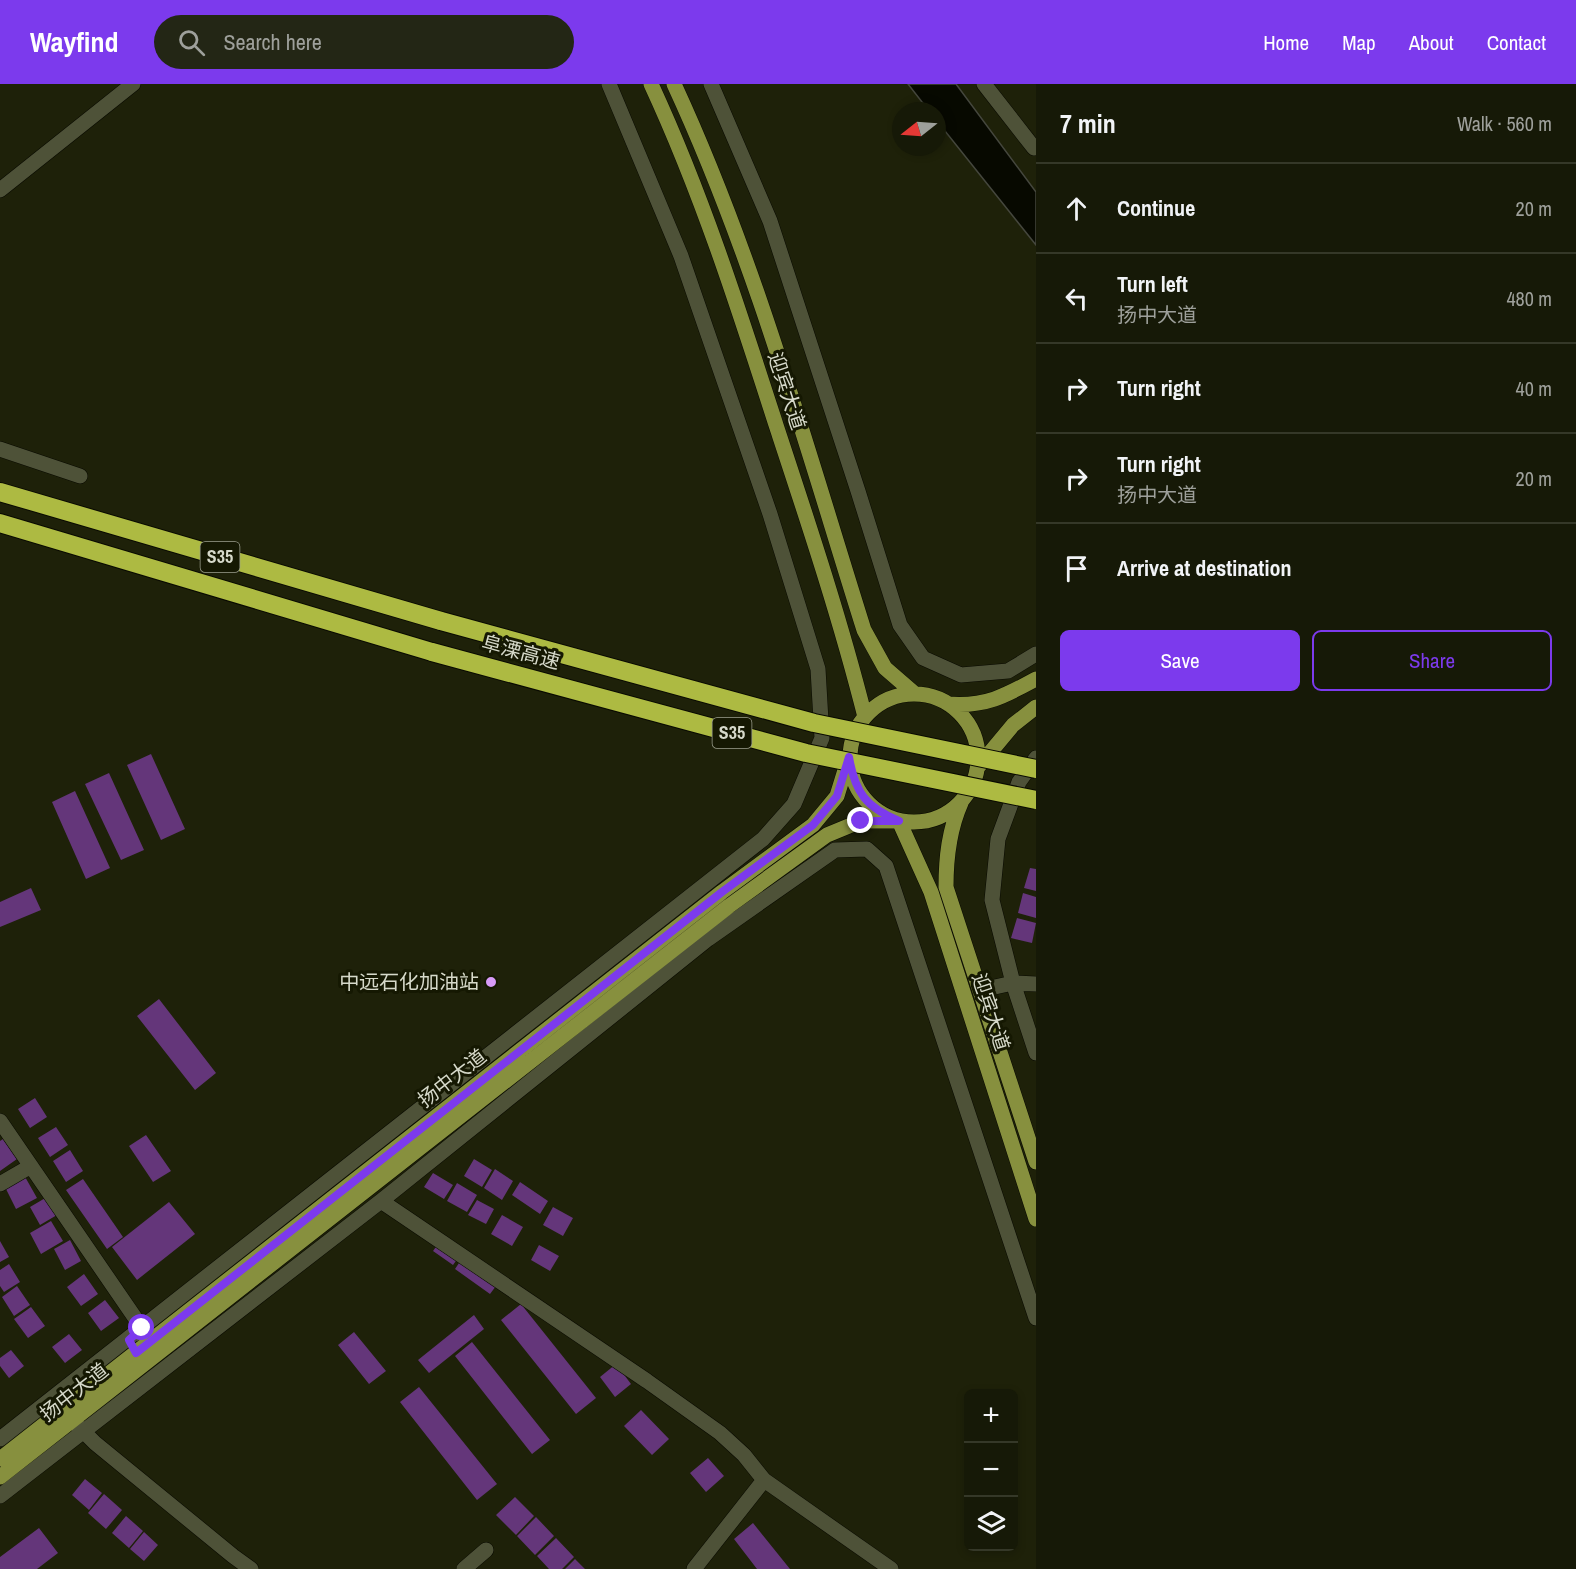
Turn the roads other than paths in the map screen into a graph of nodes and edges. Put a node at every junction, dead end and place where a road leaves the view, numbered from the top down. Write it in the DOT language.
graph roads {
  1 [pos="134,84"];
  2 [pos="609,84"];
  3 [pos="651,84"];
  4 [pos="674,84"];
  5 [pos="711,84"];
  6 [pos="984,84"];
  7 [pos="1035,147"];
  8 [pos="0,190"];
  9 [pos="0,449"];
  10 [pos="80,476"];
  11 [pos="0,492"];
  12 [pos="0,523"];
  13 [pos="1036,654"];
  14 [pos="1036,680"];
  15 [pos="915,694"];
  16 [pos="948,704"];
  17 [pos="1036,707"];
  18 [pos="865,717"];
  19 [pos="849,757"];
  20 [pos="1036,758"];
  21 [pos="1036,769"];
  22 [pos="977,770"];
  23 [pos="1036,800"];
  24 [pos="961,801"];
  25 [pos="899,821"];
  26 [pos="1013,983"];
  27 [pos="1036,984"];
  28 [pos="981,990"];
  29 [pos="1036,1053"];
  30 [pos="0,1121"];
  31 [pos="1036,1162"];
  32 [pos="31,1166"];
  33 [pos="0,1184"];
  34 [pos="381,1201"];
  35 [pos="1036,1219"];
  36 [pos="1036,1318"];
  37 [pos="142,1328"];
  38 [pos="136,1353"];
  39 [pos="72,1420"];
  40 [pos="0,1439"];
  41 [pos="0,1459"];
  42 [pos="0,1477"];
  43 [pos="764,1480"];
  44 [pos="0,1496"];
  45 [pos="486,1550"];
  46 [pos="252,1569"];
  47 [pos="464,1569"];
  48 [pos="694,1569"];
  49 [pos="891,1569"];
  1 -- 8 [label="street"];
  2 -- 37 [label="street"];
  3 -- 18 [label="main road, 迎宾大道"];
  4 -- 15 [label="main road, 迎宾大道"];
  5 -- 13 [label="street"];
  6 -- 7 [label="street"];
  9 -- 10 [label="street"];
  11 -- 21 [label="highway, 阜溧高速 / S35, bridge"];
  12 -- 23 [label="highway, 阜溧高速 / S35, bridge"];
  14 -- 16 [label="main road"];
  15 -- 16 [label="main road"];
  15 -- 18 [label="main road"];
  16 -- 22 [label="main road"];
  17 -- 22 [label="main road"];
  18 -- 19 [label="main road"];
  19 -- 25 [label="main road"];
  19 -- 38 [label="main road, 扬中大道"];
  20 -- 26 [label="street"];
  22 -- 24 [label="main road"];
  24 -- 25 [label="main road"];
  24 -- 28 [label="main road, 迎宾大道"];
  25 -- 35 [label="main road, 迎宾大道"];
  25 -- 39 [label="main road, 扬中大道"];
  26 -- 27 [label="street"];
  26 -- 28 [label="street"];
  26 -- 29 [label="street"];
  28 -- 31 [label="main road, 迎宾大道"];
  30 -- 32 [label="street"];
  32 -- 33 [label="street"];
  32 -- 37 [label="street"];
  34 -- 36 [label="street"];
  34 -- 39 [label="street"];
  34 -- 43 [label="street"];
  37 -- 38 [label="street"];
  37 -- 40 [label="street"];
  38 -- 39 [label="main road, 扬中大道"];
  39 -- 41 [label="main road, 扬中大道"];
  39 -- 42 [label="main road, 扬中大道"];
  39 -- 44 [label="street"];
  39 -- 46 [label="street"];
  43 -- 48 [label="street"];
  43 -- 49 [label="street"];
  45 -- 47 [label="street"];
}
